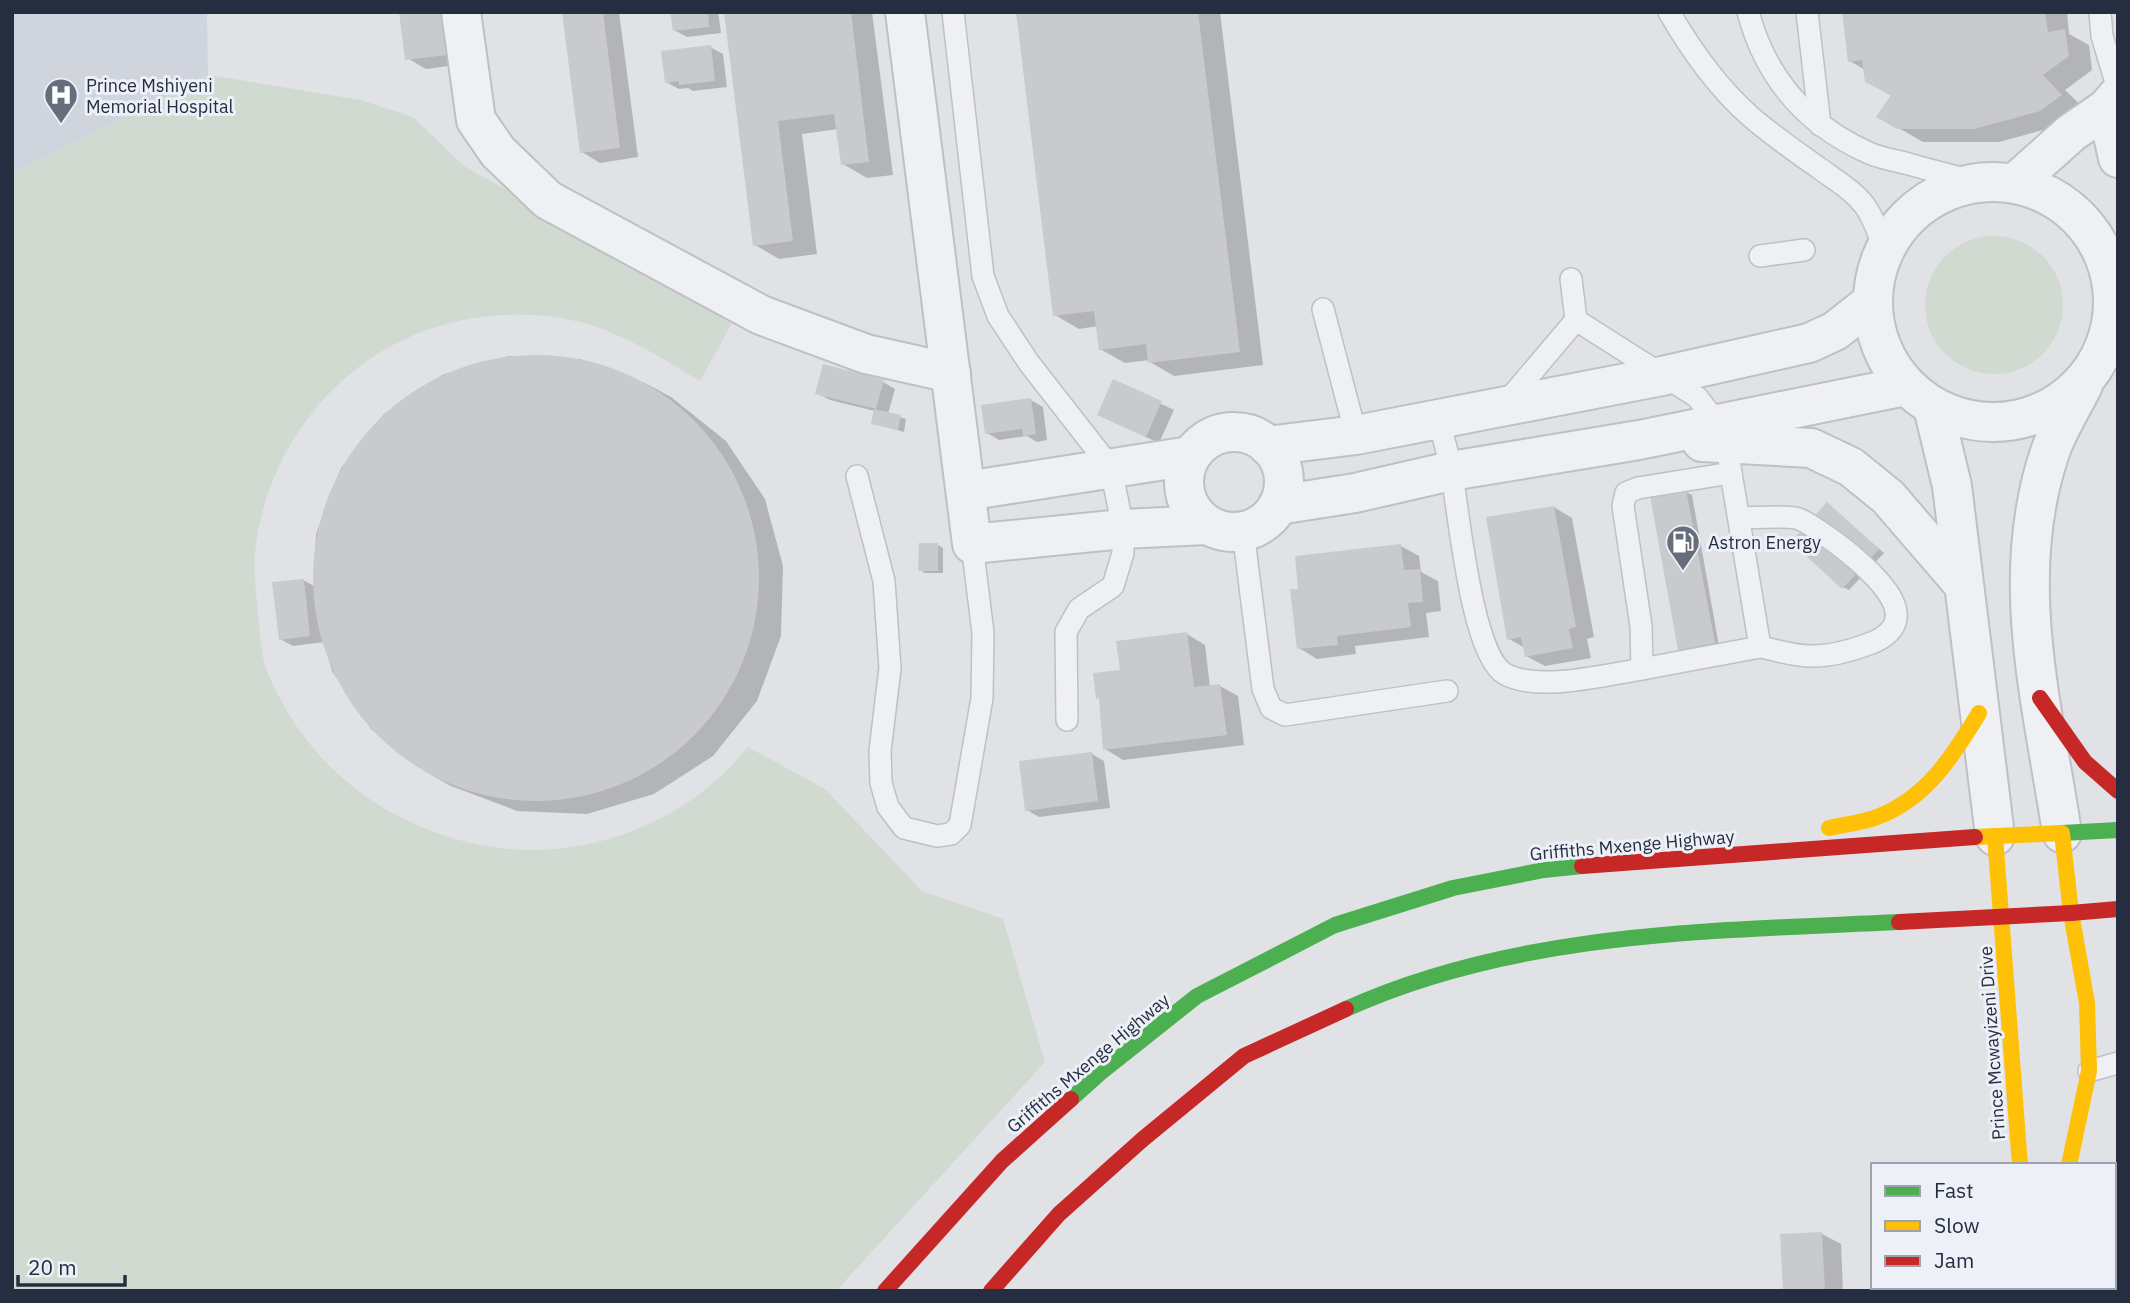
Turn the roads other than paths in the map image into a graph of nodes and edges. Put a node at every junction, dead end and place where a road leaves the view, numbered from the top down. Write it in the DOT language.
graph roads {
  1 [pos="461,12"];
  2 [pos="905,12"];
  3 [pos="953,12"];
  4 [pos="1670,12"];
  5 [pos="1748,12"];
  6 [pos="1807,12"];
  7 [pos="2100,12"];
  8 [pos="2114,98"];
  9 [pos="1820,125"];
  10 [pos="2118,158"];
  11 [pos="1977,182"];
  12 [pos="2015,183"];
  13 [pos="1884,249"];
  14 [pos="1804,250"];
  15 [pos="1760,256"];
  16 [pos="2115,267"];
  17 [pos="1571,279"];
  18 [pos="1872,302"];
  19 [pos="1323,309"];
  20 [pos="1576,320"];
  21 [pos="951,373"];
  22 [pos="1662,376"];
  23 [pos="2086,380"];
  24 [pos="1920,397"];
  25 [pos="1504,405"];
  26 [pos="1438,418"];
  27 [pos="1356,435"];
  28 [pos="1268,446"];
  29 [pos="1725,446"];
  30 [pos="1190,456"];
  31 [pos="1111,468"];
  32 [pos="1451,471"];
  33 [pos="857,476"];
  34 [pos="966,491"];
  35 [pos="1278,505"];
  36 [pos="1740,518"];
  37 [pos="1225,528"];
  38 [pos="1123,529"];
  39 [pos="972,544"];
  40 [pos="1963,584"];
  41 [pos="1760,647"];
  42 [pos="1642,669"];
  43 [pos="1447,691"];
  44 [pos="2040,698"];
  45 [pos="1979,713"];
  46 [pos="1068,720"];
  47 [pos="2118,790"];
  48 [pos="2118,830"];
  49 [pos="2062,833"];
  50 [pos="1995,836"];
  51 [pos="1697,857"];
  52 [pos="2118,909"];
  53 [pos="2071,913"];
  54 [pos="2002,918"];
  55 [pos="2118,1063"];
  56 [pos="2089,1071"];
  57 [pos="2020,1163"];
  58 [pos="2069,1163"];
  59 [pos="885,1291"];
  60 [pos="991,1291"];
  1 -- 21 [label="street"];
  2 -- 21 [label="street"];
  3 -- 31 [label="lane"];
  4 -- 13 [label="lane"];
  5 -- 9 [label="lane"];
  6 -- 9 [label="lane"];
  7 -- 8 [label="lane"];
  8 -- 10 [label="street"];
  8 -- 12 [label="street"];
  9 -- 11 [label="lane"];
  11 -- 12 [label="street"];
  11 -- 13 [label="street"];
  12 -- 16 [label="street"];
  13 -- 18 [label="street"];
  14 -- 15 [label="lane"];
  16 -- 23 [label="street"];
  17 -- 20 [label="lane"];
  18 -- 22 [label="street"];
  18 -- 24 [label="street"];
  19 -- 27 [label="lane"];
  20 -- 22 [label="lane"];
  20 -- 25 [label="lane"];
  21 -- 34 [label="street"];
  22 -- 25 [label="street"];
  22 -- 29 [label="lane"];
  23 -- 24 [label="street"];
  23 -- 44 [label="street"];
  24 -- 29 [label="street"];
  24 -- 40 [label="street"];
  25 -- 26 [label="street"];
  26 -- 27 [label="street"];
  26 -- 32 [label="lane"];
  27 -- 28 [label="street"];
  28 -- 30 [label="street"];
  28 -- 35 [label="street"];
  29 -- 32 [label="street"];
  29 -- 36 [label="lane"];
  29 -- 40 [label="street"];
  29 -- 42 [label="lane"];
  30 -- 31 [label="street"];
  30 -- 37 [label="street"];
  31 -- 34 [label="street"];
  31 -- 38 [label="lane"];
  32 -- 35 [label="street"];
  32 -- 42 [label="lane"];
  33 -- 39 [label="lane"];
  34 -- 39 [label="street"];
  35 -- 37 [label="street"];
  36 -- 41 [label="lane"];
  36 -- 41 [label="lane"];
  37 -- 38 [label="street"];
  37 -- 43 [label="lane"];
  38 -- 39 [label="street"];
  38 -- 46 [label="lane"];
  40 -- 45 [label="street"];
  41 -- 42 [label="lane"];
  44 -- 47 [label="street"];
  44 -- 49 [label="street"];
  45 -- 50 [label="street"];
  45 -- 51 [label="street"];
  48 -- 49 [label="street, Griffiths Mxenge Highway"];
  49 -- 50 [label="street, Griffiths Mxenge Highway"];
  49 -- 53 [label="street"];
  50 -- 51 [label="street, Griffiths Mxenge Highway"];
  50 -- 54 [label="street, Prince Mcwayizeni Drive"];
  51 -- 59 [label="street, Griffiths Mxenge Highway"];
  52 -- 53 [label="street"];
  53 -- 54 [label="street"];
  53 -- 56 [label="street"];
  54 -- 57 [label="street, Prince Mcwayizeni Drive"];
  54 -- 60 [label="street"];
  55 -- 56 [label="lane"];
  56 -- 58 [label="street"];
}
